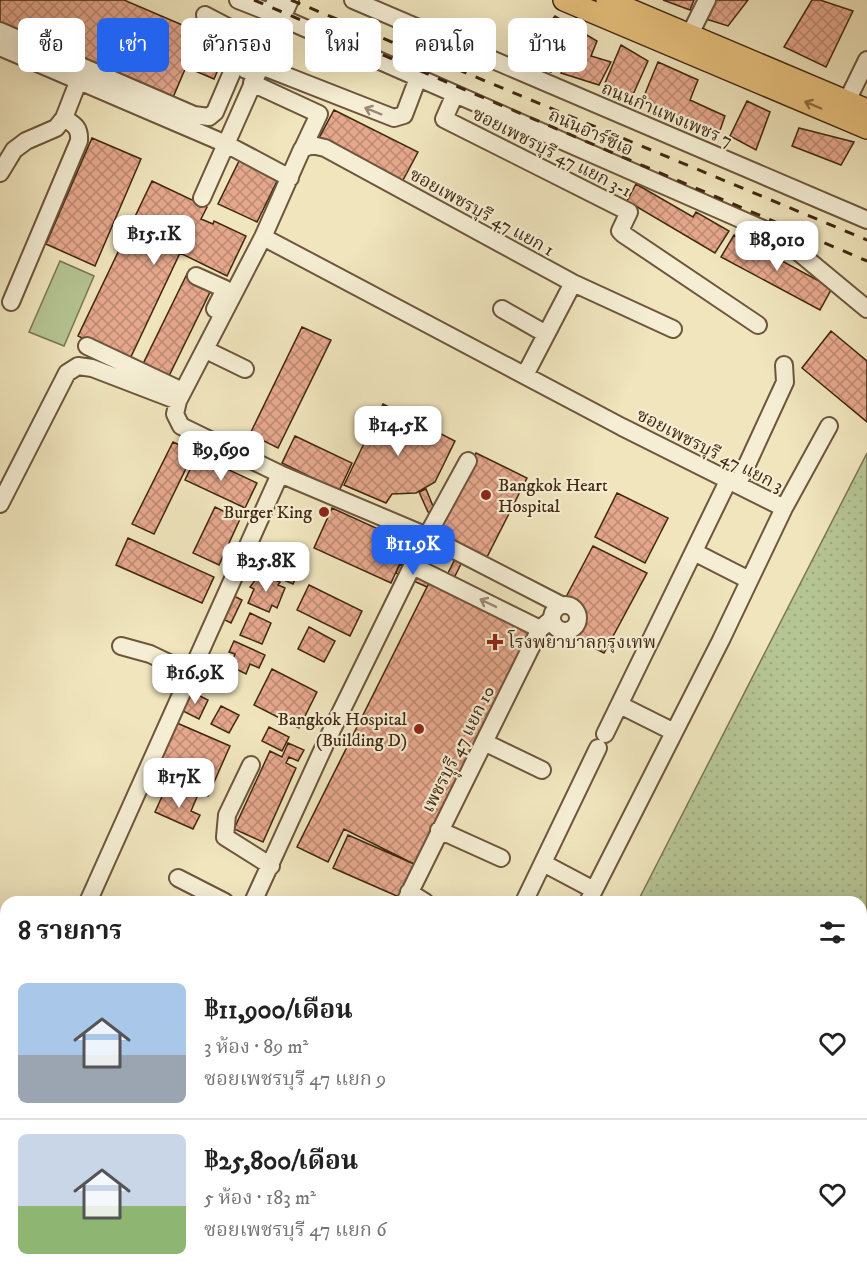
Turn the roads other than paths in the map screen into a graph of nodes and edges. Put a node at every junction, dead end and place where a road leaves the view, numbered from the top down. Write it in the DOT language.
graph roads {
  1 [pos="238,0"];
  2 [pos="290,0"];
  3 [pos="354,0"];
  4 [pos="564,0"];
  5 [pos="607,0"];
  6 [pos="706,0"];
  7 [pos="276,10"];
  8 [pos="205,15"];
  9 [pos="0,31"];
  10 [pos="690,34"];
  11 [pos="0,47"];
  12 [pos="867,60"];
  13 [pos="252,72"];
  14 [pos="254,72"];
  15 [pos="276,72"];
  16 [pos="418,78"];
  17 [pos="78,82"];
  18 [pos="252,83"];
  19 [pos="455,94"];
  20 [pos="847,101"];
  21 [pos="867,110"];
  22 [pos="64,118"];
  23 [pos="867,128"];
  24 [pos="221,142"];
  25 [pos="303,148"];
  26 [pos="0,173"];
  27 [pos="290,177"];
  28 [pos="202,198"];
  29 [pos="867,220"];
  30 [pos="263,237"];
  31 [pos="196,276"];
  32 [pos="573,283"];
  33 [pos="11,302"];
  34 [pos="502,309"];
  35 [pos="867,309"];
  36 [pos="758,325"];
  37 [pos="673,329"];
  38 [pos="546,334"];
  39 [pos="87,346"];
  40 [pos="204,346"];
  41 [pos="784,365"];
  42 [pos="245,369"];
  43 [pos="525,375"];
  44 [pos="178,401"];
  45 [pos="829,426"];
  46 [pos="468,461"];
  47 [pos="280,474"];
  48 [pos="734,482"];
  49 [pos="0,504"];
  50 [pos="784,508"];
  51 [pos="427,536"];
  52 [pos="694,552"];
  53 [pos="412,566"];
  54 [pos="749,580"];
  55 [pos="551,618"];
  56 [pos="121,646"];
  57 [pos="190,673"];
  58 [pos="620,705"];
  59 [pos="674,732"];
  60 [pos="484,742"];
  61 [pos="251,765"];
  62 [pos="542,770"];
  63 [pos="439,830"];
  64 [pos="501,858"];
  65 [pos="543,863"];
  66 [pos="271,866"];
  67 [pos="178,878"];
  68 [pos="91,896"];
  69 [pos="213,896"];
  70 [pos="256,896"];
  71 [pos="407,896"];
  72 [pos="527,896"];
  73 [pos="591,896"];
  1 -- 7 [label="street"];
  2 -- 7 [label="street"];
  3 -- 29 [label="street, ถนนกำแพงเพชร 7"];
  23 -- 4 [label="main road, one-way"];
  5 -- 10 [label="main road"];
  6 -- 10 [label="street"];
  7 -- 16 [label="street, ถนนอาร์ซีเอ"];
  8 -- 9 [label="street"];
  10 -- 20 [label="main road"];
  11 -- 17 [label="street"];
  12 -- 20 [label="street"];
  13 -- 24 [label="street"];
  14 -- 18 [label="street"];
  16 -- 15 [label="street, one-way"];
  16 -- 19 [label="street, ถนนอาร์ซีเอ"];
  17 -- 22 [label="street"];
  17 -- 24 [label="street"];
  18 -- 24 [label="street"];
  18 -- 25 [label="street"];
  19 -- 35 [label="street, ถนนอาร์ซีเอ"];
  19 -- 36 [label="street, ซอยเพชรบุรี 47 แยก 3-1"];
  20 -- 21 [label="main road"];
  22 -- 26 [label="street"];
  22 -- 33 [label="street"];
  24 -- 27 [label="street"];
  24 -- 28 [label="street"];
  25 -- 27 [label="street"];
  25 -- 32 [label="street, ซอยเพชรบุรี 47 แยก 1"];
  27 -- 30 [label="street"];
  30 -- 40 [label="street"];
  30 -- 43 [label="street, ซอยเพชรบุรี 47 แยก 3"];
  31 -- 40 [label="street"];
  32 -- 37 [label="street, ซอยเพชรบุรี 47 แยก 1"];
  32 -- 38 [label="street"];
  34 -- 38 [label="street"];
  38 -- 43 [label="street"];
  39 -- 40 [label="street"];
  40 -- 42 [label="street"];
  40 -- 44 [label="street"];
  41 -- 48 [label="street"];
  43 -- 48 [label="street, ซอยเพชรบุรี 47 แยก 3"];
  44 -- 47 [label="street"];
  44 -- 49 [label="street"];
  45 -- 50 [label="street"];
  46 -- 51 [label="street"];
  47 -- 51 [label="street"];
  47 -- 57 [label="street"];
  48 -- 50 [label="street, ซอยเพชรบุรี 47 แยก 3"];
  48 -- 52 [label="street"];
  50 -- 54 [label="street, ซอยเพชรบุรี 47 แยก 3"];
  51 -- 53 [label="street"];
  51 -- 55 [label="street"];
  52 -- 54 [label="street"];
  52 -- 58 [label="street"];
  55 -- 53 [label="street, one-way"];
  53 -- 66 [label="street"];
  54 -- 59 [label="street, ซอยเพชรบุรี 47 แยก 3"];
  55 -- 60 [label="street, เพชรบุุรี 47 แยก 10"];
  56 -- 57 [label="street"];
  57 -- 68 [label="street"];
  58 -- 59 [label="street"];
  58 -- 65 [label="street"];
  59 -- 73 [label="street, ซอยเพชรบุรี 47 แยก 3"];
  60 -- 62 [label="street"];
  60 -- 63 [label="street, เพชรบุุรี 47 แยก 10"];
  61 -- 66 [label="street"];
  63 -- 64 [label="street"];
  63 -- 71 [label="street, เพชรบุุรี 47 แยก 10"];
  65 -- 72 [label="street"];
  65 -- 73 [label="street"];
  66 -- 70 [label="street"];
  67 -- 69 [label="street"];
}
